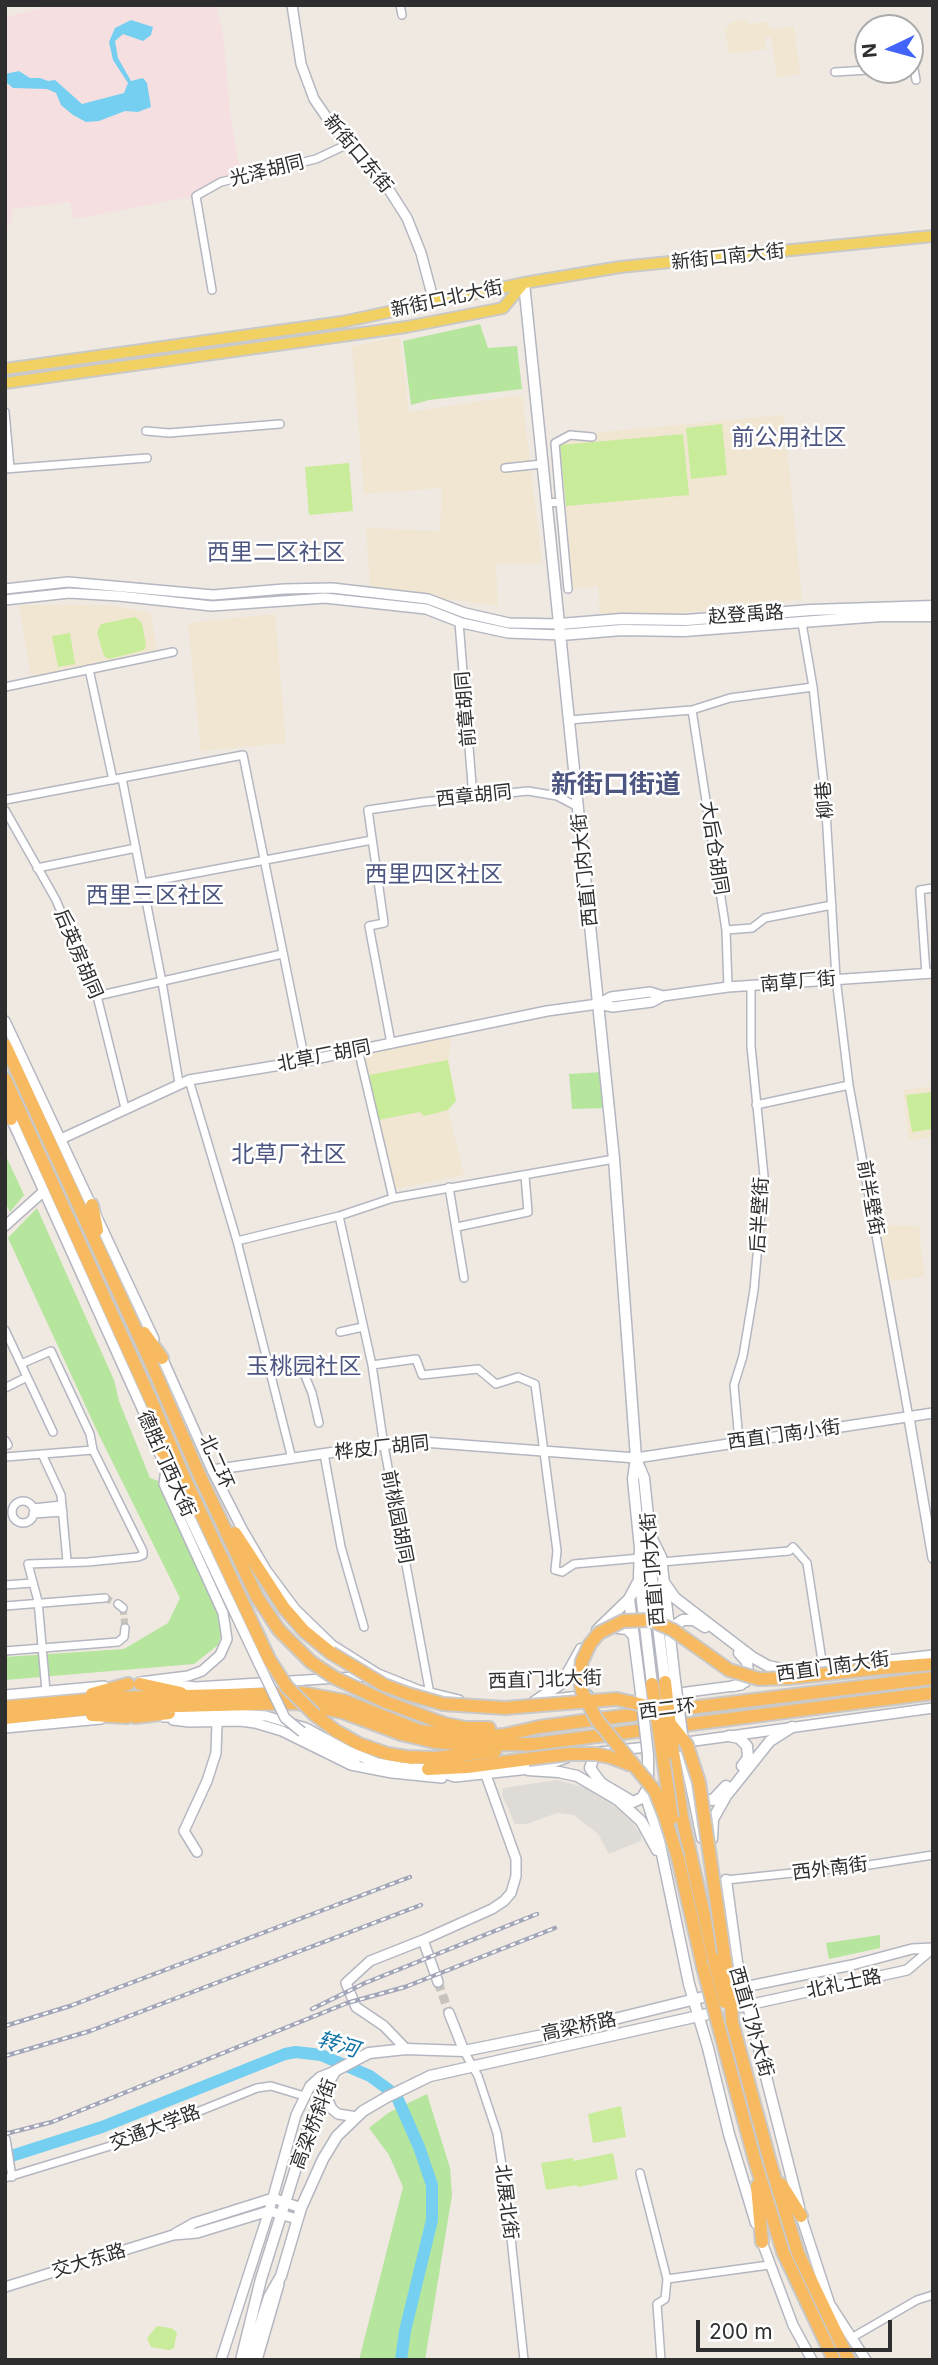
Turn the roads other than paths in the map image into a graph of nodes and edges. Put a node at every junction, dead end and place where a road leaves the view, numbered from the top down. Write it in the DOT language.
graph roads {
  1 [pos="292,5"];
  2 [pos="400,5"];
  3 [pos="402,15"];
  4 [pos="854,71"];
  5 [pos="835,72"];
  6 [pos="348,144"];
  7 [pos="933,236"];
  8 [pos="524,283"];
  9 [pos="212,290"];
  10 [pos="434,302"];
  11 [pos="5,369"];
  12 [pos="5,383"];
  13 [pos="5,412"];
  14 [pos="280,424"];
  15 [pos="146,431"];
  16 [pos="592,437"];
  17 [pos="147,457"];
  18 [pos="542,464"];
  19 [pos="8,468"];
  20 [pos="505,468"];
  21 [pos="560,502"];
  22 [pos="547,503"];
  23 [pos="5,589"];
  24 [pos="568,589"];
  25 [pos="5,600"];
  26 [pos="933,606"];
  27 [pos="933,616"];
  28 [pos="459,622"];
  29 [pos="802,623"];
  30 [pos="561,630"];
  31 [pos="173,652"];
  32 [pos="89,669"];
  33 [pos="5,687"];
  34 [pos="813,687"];
  35 [pos="692,710"];
  36 [pos="569,720"];
  37 [pos="122,778"];
  38 [pos="113,780"];
  39 [pos="473,797"];
  40 [pos="5,800"];
  41 [pos="578,807"];
  42 [pos="5,810"];
  43 [pos="372,840"];
  44 [pos="136,848"];
  45 [pos="264,860"];
  46 [pos="37,868"];
  47 [pos="143,883"];
  48 [pos="933,888"];
  49 [pos="832,905"];
  50 [pos="726,930"];
  51 [pos="282,954"];
  52 [pos="929,973"];
  53 [pos="836,978"];
  54 [pos="162,982"];
  55 [pos="751,986"];
  56 [pos="728,987"];
  57 [pos="97,996"];
  58 [pos="598,1004"];
  59 [pos="5,1021"];
  60 [pos="391,1042"];
  61 [pos="5,1045"];
  62 [pos="358,1049"];
  63 [pos="305,1061"];
  64 [pos="190,1080"];
  65 [pos="179,1083"];
  66 [pos="849,1084"];
  67 [pos="8,1085"];
  68 [pos="757,1105"];
  69 [pos="125,1108"];
  70 [pos="8,1112"];
  71 [pos="61,1139"];
  72 [pos="614,1159"];
  73 [pos="525,1176"];
  74 [pos="449,1187"];
  75 [pos="44,1191"];
  76 [pos="393,1198"];
  77 [pos="92,1205"];
  78 [pos="339,1216"];
  79 [pos="5,1226"];
  80 [pos="457,1227"];
  81 [pos="237,1241"];
  82 [pos="102,1254"];
  83 [pos="464,1278"];
  84 [pos="126,1308"];
  85 [pos="363,1327"];
  86 [pos="5,1330"];
  87 [pos="340,1332"];
  88 [pos="162,1358"];
  89 [pos="21,1364"];
  90 [pos="372,1365"];
  91 [pos="269,1370"];
  92 [pos="27,1377"];
  93 [pos="5,1388"];
  94 [pos="933,1413"];
  95 [pos="909,1418"];
  96 [pos="319,1423"];
  97 [pos="53,1432"];
  98 [pos="739,1441"];
  99 [pos="154,1442"];
  100 [pos="384,1446"];
  101 [pos="93,1450"];
  102 [pos="545,1452"];
  103 [pos="42,1454"];
  104 [pos="324,1454"];
  105 [pos="5,1457"];
  106 [pos="636,1458"];
  107 [pos="292,1459"];
  108 [pos="166,1469"];
  109 [pos="212,1470"];
  110 [pos="199,1474"];
  111 [pos="183,1475"];
  112 [pos="62,1508"];
  113 [pos="33,1511"];
  114 [pos="9,1513"];
  115 [pos="650,1532"];
  116 [pos="640,1558"];
  117 [pos="933,1558"];
  118 [pos="68,1561"];
  119 [pos="661,1562"];
  120 [pos="640,1580"];
  121 [pos="663,1581"];
  122 [pos="32,1583"];
  123 [pos="5,1585"];
  124 [pos="105,1598"];
  125 [pos="629,1599"];
  126 [pos="38,1604"];
  127 [pos="5,1606"];
  128 [pos="364,1627"];
  129 [pos="125,1628"];
  130 [pos="634,1636"];
  131 [pos="670,1638"];
  132 [pos="42,1648"];
  133 [pos="5,1651"];
  134 [pos="933,1655"];
  135 [pos="264,1661"];
  136 [pos="933,1664"];
  137 [pos="823,1667"];
  138 [pos="791,1671"];
  139 [pos="382,1676"];
  140 [pos="933,1678"];
  141 [pos="658,1683"];
  142 [pos="134,1684"];
  143 [pos="734,1686"];
  144 [pos="46,1691"];
  145 [pos="933,1693"];
  146 [pos="430,1694"];
  147 [pos="5,1695"];
  148 [pos="591,1696"];
  149 [pos="63,1701"];
  150 [pos="198,1701"];
  151 [pos="534,1702"];
  152 [pos="5,1707"];
  153 [pos="933,1708"];
  154 [pos="53,1714"];
  155 [pos="131,1717"];
  156 [pos="162,1717"];
  157 [pos="5,1718"];
  158 [pos="217,1722"];
  159 [pos="538,1727"];
  160 [pos="792,1727"];
  161 [pos="5,1728"];
  162 [pos="729,1736"];
  163 [pos="532,1744"];
  164 [pos="602,1752"];
  165 [pos="405,1757"];
  166 [pos="525,1766"];
  167 [pos="428,1769"];
  168 [pos="637,1769"];
  169 [pos="383,1772"];
  170 [pos="463,1772"];
  171 [pos="486,1774"];
  172 [pos="647,1790"];
  173 [pos="692,1798"];
  174 [pos="197,1852"];
  175 [pos="933,1855"];
  176 [pos="678,1858"];
  177 [pos="663,1867"];
  178 [pos="726,1880"];
  179 [pos="423,1940"];
  180 [pos="933,1948"];
  181 [pos="438,1982"];
  182 [pos="744,1987"];
  183 [pos="694,2000"];
  184 [pos="748,2005"];
  185 [pos="449,2013"];
  186 [pos="699,2016"];
  187 [pos="732,2022"];
  188 [pos="406,2049"];
  189 [pos="464,2051"];
  190 [pos="736,2063"];
  191 [pos="473,2066"];
  192 [pos="335,2071"];
  193 [pos="324,2091"];
  194 [pos="304,2096"];
  195 [pos="360,2114"];
  196 [pos="7,2142"];
  197 [pos="755,2161"];
  198 [pos="772,2169"];
  199 [pos="640,2174"];
  200 [pos="8,2178"];
  201 [pos="273,2198"];
  202 [pos="286,2203"];
  203 [pos="301,2208"];
  204 [pos="269,2211"];
  205 [pos="282,2215"];
  206 [pos="801,2216"];
  207 [pos="297,2219"];
  208 [pos="173,2235"];
  209 [pos="762,2242"];
  210 [pos="769,2264"];
  211 [pos="281,2276"];
  212 [pos="667,2279"];
  213 [pos="5,2287"];
  214 [pos="933,2295"];
  215 [pos="828,2301"];
  216 [pos="853,2337"];
  217 [pos="221,2360"];
  218 [pos="241,2360"];
  219 [pos="249,2360"];
  220 [pos="257,2360"];
  221 [pos="524,2360"];
  222 [pos="661,2360"];
  223 [pos="809,2360"];
  224 [pos="834,2360"];
  225 [pos="849,2360"];
  226 [pos="855,2360"];
  227 [pos="866,2360"];
  1 -- 6 [label="street, 新街口东街"];
  2 -- 3 [label="street"];
  4 -- 5 [label="street"];
  6 -- 9 [label="street, 光泽胡同"];
  6 -- 10 [label="street, 新街口东街"];
  7 -- 8 [label="main road, 新街口南大街"];
  8 -- 10 [label="main road, 新街口北大街"];
  8 -- 12 [label="main road, 新街口北大街"];
  8 -- 18 [label="main road, 西直门内大街"];
  10 -- 11 [label="main road, 新街口北大街"];
  13 -- 19 [label="street"];
  14 -- 15 [label="street"];
  16 -- 21 [label="street"];
  17 -- 19 [label="street"];
  18 -- 20 [label="street"];
  18 -- 22 [label="main road, 西直门内大街"];
  21 -- 22 [label="street"];
  21 -- 24 [label="street"];
  22 -- 30 [label="main road, 西直门内大街"];
  23 -- 30 [label="street"];
  25 -- 28 [label="street"];
  26 -- 30 [label="main road, 赵登禹路"];
  27 -- 29 [label="main road, 赵登禹路"];
  28 -- 30 [label="street"];
  28 -- 39 [label="street, 前章胡同"];
  29 -- 30 [label="main road, 赵登禹路"];
  29 -- 34 [label="street, 柳巷"];
  30 -- 36 [label="main road, 西直门内大街"];
  31 -- 32 [label="street"];
  32 -- 33 [label="street"];
  32 -- 38 [label="street"];
  34 -- 35 [label="street"];
  34 -- 49 [label="street, 柳巷"];
  35 -- 36 [label="street"];
  35 -- 50 [label="street, 大后仓胡同"];
  36 -- 41 [label="main road, 西直门内大街"];
  37 -- 38 [label="street"];
  37 -- 44 [label="street"];
  37 -- 45 [label="street"];
  38 -- 40 [label="street"];
  39 -- 41 [label="street, 西章胡同"];
  39 -- 43 [label="street, 西章胡同"];
  41 -- 58 [label="main road, 西直门内大街"];
  42 -- 46 [label="street, 后英房胡同"];
  43 -- 45 [label="street"];
  43 -- 60 [label="street"];
  44 -- 46 [label="street"];
  44 -- 47 [label="street"];
  45 -- 47 [label="street"];
  45 -- 51 [label="street"];
  46 -- 57 [label="street, 后英房胡同"];
  47 -- 54 [label="street"];
  48 -- 52 [label="street"];
  49 -- 50 [label="street"];
  49 -- 53 [label="street, 柳巷"];
  50 -- 56 [label="street, 大后仓胡同"];
  51 -- 54 [label="street"];
  51 -- 63 [label="street"];
  52 -- 53 [label="street, 南草厂街"];
  53 -- 55 [label="street, 南草厂街"];
  53 -- 66 [label="street, 前半壁街"];
  54 -- 57 [label="street"];
  54 -- 65 [label="street"];
  55 -- 56 [label="street, 南草厂街"];
  55 -- 68 [label="street, 后半壁街"];
  56 -- 58 [label="street, 南草厂街"];
  57 -- 69 [label="street, 后英房胡同"];
  58 -- 60 [label="street, 北草厂胡同"];
  58 -- 72 [label="main road, 西直门内大街"];
  59 -- 71 [label="street, 德胜门西大街"];
  60 -- 62 [label="street, 北草厂胡同"];
  61 -- 82 [label="highway, 北二环"];
  62 -- 63 [label="street, 北草厂胡同"];
  62 -- 76 [label="street"];
  63 -- 64 [label="street, 北草厂胡同"];
  64 -- 65 [label="street, 北草厂胡同"];
  64 -- 81 [label="street"];
  65 -- 69 [label="street, 北草厂胡同"];
  66 -- 68 [label="street"];
  66 -- 95 [label="street, 前半壁街"];
  67 -- 70 [label="highway"];
  67 -- 111 [label="highway, 北二环"];
  68 -- 98 [label="street, 后半壁街"];
  69 -- 71 [label="street, 北草厂胡同"];
  70 -- 75 [label="street, 德胜门西大街"];
  71 -- 77 [label="street, 德胜门西大街"];
  72 -- 73 [label="street"];
  72 -- 106 [label="main road, 西直门内大街"];
  73 -- 74 [label="street"];
  73 -- 80 [label="street"];
  74 -- 76 [label="street"];
  74 -- 80 [label="street"];
  75 -- 79 [label="street"];
  75 -- 99 [label="street, 德胜门西大街"];
  76 -- 78 [label="street"];
  77 -- 82 [label="highway"];
  77 -- 88 [label="street, 德胜门西大街"];
  78 -- 81 [label="street"];
  78 -- 85 [label="street, 前桃园胡同"];
  80 -- 83 [label="street"];
  81 -- 91 [label="street"];
  82 -- 84 [label="highway, 北二环"];
  84 -- 88 [label="highway"];
  84 -- 110 [label="highway, 北二环"];
  85 -- 87 [label="street"];
  85 -- 90 [label="street, 前桃园胡同"];
  86 -- 89 [label="street"];
  88 -- 109 [label="street, 德胜门西大街"];
  89 -- 92 [label="street"];
  89 -- 101 [label="street"];
  90 -- 100 [label="street, 前桃园胡同"];
  90 -- 102 [label="street"];
  91 -- 96 [label="street"];
  91 -- 107 [label="street"];
  92 -- 93 [label="street"];
  92 -- 97 [label="street"];
  94 -- 95 [label="street, 西直门南小街"];
  95 -- 98 [label="street, 西直门南小街"];
  95 -- 117 [label="street"];
  98 -- 106 [label="street, 西直门南小街"];
  99 -- 108 [label="street, 德胜门西大街"];
  99 -- 111 [label="highway"];
  100 -- 102 [label="street, 桦皮厂胡同"];
  100 -- 104 [label="street, 桦皮厂胡同"];
  100 -- 146 [label="street, 前桃园胡同"];
  101 -- 103 [label="street"];
  101 -- 118 [label="street"];
  102 -- 106 [label="street, 桦皮厂胡同"];
  102 -- 116 [label="street"];
  103 -- 105 [label="street"];
  103 -- 112 [label="street"];
  104 -- 107 [label="street, 桦皮厂胡同"];
  104 -- 128 [label="street"];
  106 -- 115 [label="main road, 西直门内大街"];
  106 -- 116 [label="main road, 西直门内大街"];
  107 -- 109 [label="street, 桦皮厂胡同"];
  108 -- 135 [label="street, 德胜门西大街"];
  108 -- 142 [label="street"];
  109 -- 139 [label="street, 西直门北大街"];
  110 -- 159 [label="highway, 北二环, bridge"];
  110 -- 187 [label="highway, bridge"];
  111 -- 135 [label="highway, 北二环"];
  112 -- 113 [label="street"];
  112 -- 118 [label="street"];
  113 -- 114 [label="street"];
  113 -- 114 [label="street"];
  115 -- 119 [label="main road"];
  115 -- 141 [label="main road, 西直门内大街"];
  116 -- 120 [label="main road, 西直门内大街"];
  118 -- 122 [label="street"];
  119 -- 121 [label="main road"];
  119 -- 137 [label="street"];
  120 -- 125 [label="main road"];
  120 -- 141 [label="main road, 西直门内大街"];
  121 -- 131 [label="main road"];
  121 -- 138 [label="main road"];
  122 -- 123 [label="street"];
  122 -- 126 [label="street"];
  124 -- 126 [label="street"];
  125 -- 130 [label="main road"];
  125 -- 151 [label="main road"];
  126 -- 127 [label="street"];
  126 -- 132 [label="street"];
  129 -- 132 [label="street"];
  130 -- 141 [label="main road"];
  130 -- 148 [label="main road"];
  131 -- 141 [label="main road"];
  131 -- 143 [label="main road"];
  132 -- 133 [label="street"];
  132 -- 144 [label="street"];
  134 -- 137 [label="street, 西直门南大街"];
  135 -- 165 [label="highway, 北二环, bridge"];
  135 -- 169 [label="street, 德胜门西大街, bridge"];
  136 -- 168 [label="highway, bridge"];
  137 -- 138 [label="street, 西直门南大街"];
  138 -- 143 [label="street, 西直门南大街"];
  139 -- 142 [label="street"];
  139 -- 146 [label="street, 西直门北大街"];
  140 -- 159 [label="highway, 西二环"];
  141 -- 172 [label="main road, bridge"];
  141 -- 173 [label="main road, bridge"];
  141 -- 176 [label="highway, 西直门外大街, bridge"];
  141 -- 187 [label="highway, 西直门外大街, bridge"];
  142 -- 144 [label="street"];
  142 -- 149 [label="highway"];
  142 -- 150 [label="highway"];
  143 -- 148 [label="street, 西直门北大街"];
  144 -- 147 [label="street"];
  145 -- 163 [label="highway, 西二环"];
  146 -- 151 [label="street, 西直门北大街"];
  148 -- 151 [label="street, 西直门北大街"];
  149 -- 150 [label="highway"];
  149 -- 152 [label="highway"];
  150 -- 154 [label="highway"];
  150 -- 155 [label="highway"];
  150 -- 159 [label="highway"];
  150 -- 163 [label="highway"];
  153 -- 160 [label="street"];
  154 -- 155 [label="highway"];
  154 -- 157 [label="highway"];
  155 -- 156 [label="street"];
  155 -- 161 [label="street"];
  156 -- 158 [label="street"];
  156 -- 167 [label="street"];
  158 -- 169 [label="street"];
  158 -- 174 [label="street"];
  160 -- 162 [label="street"];
  160 -- 178 [label="main road"];
  162 -- 164 [label="street"];
  162 -- 173 [label="main road"];
  163 -- 165 [label="highway, 西二环"];
  164 -- 166 [label="street"];
  164 -- 172 [label="main road"];
  165 -- 170 [label="highway"];
  166 -- 168 [label="highway, bridge"];
  166 -- 170 [label="highway"];
  166 -- 171 [label="street"];
  166 -- 177 [label="main road"];
  167 -- 170 [label="highway"];
  168 -- 176 [label="highway, bridge"];
  169 -- 170 [label="street"];
  170 -- 171 [label="street"];
  171 -- 179 [label="street"];
  172 -- 177 [label="main road"];
  173 -- 178 [label="main road"];
  175 -- 178 [label="street, 西外南街"];
  176 -- 190 [label="highway, 西直门外大街, bridge"];
  177 -- 183 [label="main road"];
  178 -- 182 [label="main road, 西直门外大街"];
  179 -- 181 [label="street"];
  179 -- 188 [label="street"];
  180 -- 182 [label="street, 北礼士路"];
  180 -- 184 [label="street, 北礼士路"];
  182 -- 183 [label="main road, 高梁桥路"];
  182 -- 184 [label="main road, 西直门外大街"];
  183 -- 186 [label="main road"];
  183 -- 189 [label="main road, 高梁桥路"];
  184 -- 186 [label="main road, 高梁桥路"];
  184 -- 206 [label="main road, 西直门外大街"];
  185 -- 189 [label="street"];
  186 -- 191 [label="main road, 高梁桥路"];
  186 -- 209 [label="main road"];
  187 -- 190 [label="highway, 西直门外大街"];
  188 -- 189 [label="main road"];
  188 -- 192 [label="main road"];
  189 -- 191 [label="street, 北展北街"];
  190 -- 197 [label="highway, 西直门外大街"];
  190 -- 198 [label="highway, 西直门外大街"];
  191 -- 195 [label="main road, 高梁桥斜街"];
  191 -- 221 [label="street, 北展北街"];
  192 -- 193 [label="main road, 高梁桥斜街"];
  192 -- 194 [label="street, 高梁桥斜街"];
  193 -- 195 [label="street"];
  193 -- 202 [label="main road, 高梁桥斜街"];
  194 -- 200 [label="street, 交通大学路"];
  194 -- 201 [label="street, 高梁桥斜街"];
  195 -- 203 [label="main road, 高梁桥斜街"];
  196 -- 200 [label="street"];
  197 -- 209 [label="highway"];
  197 -- 224 [label="highway, 西直门外大街"];
  198 -- 206 [label="highway"];
  198 -- 225 [label="highway, 西直门外大街"];
  199 -- 212 [label="street"];
  201 -- 202 [label="street"];
  201 -- 204 [label="street, 高梁桥斜街"];
  201 -- 208 [label="street, 交大东路"];
  202 -- 203 [label="street"];
  202 -- 205 [label="main road, 高梁桥斜街"];
  203 -- 207 [label="main road, 高梁桥斜街"];
  204 -- 205 [label="street"];
  204 -- 208 [label="street, 交大东路"];
  204 -- 217 [label="street, 高梁桥斜街"];
  205 -- 207 [label="street"];
  205 -- 218 [label="main road, 高梁桥斜街"];
  206 -- 215 [label="street, 西直门外大街"];
  207 -- 211 [label="main road, 高梁桥斜街"];
  208 -- 213 [label="street, 交大东路"];
  209 -- 210 [label="street"];
  210 -- 212 [label="street"];
  210 -- 223 [label="street"];
  211 -- 219 [label="main road, 高梁桥斜街"];
  211 -- 220 [label="street, 高梁桥斜街"];
  212 -- 222 [label="street"];
  214 -- 216 [label="street"];
  215 -- 216 [label="street, 西直门外大街"];
  215 -- 226 [label="street, 西直门外大街"];
  216 -- 227 [label="street, 西直门外大街"];
}
